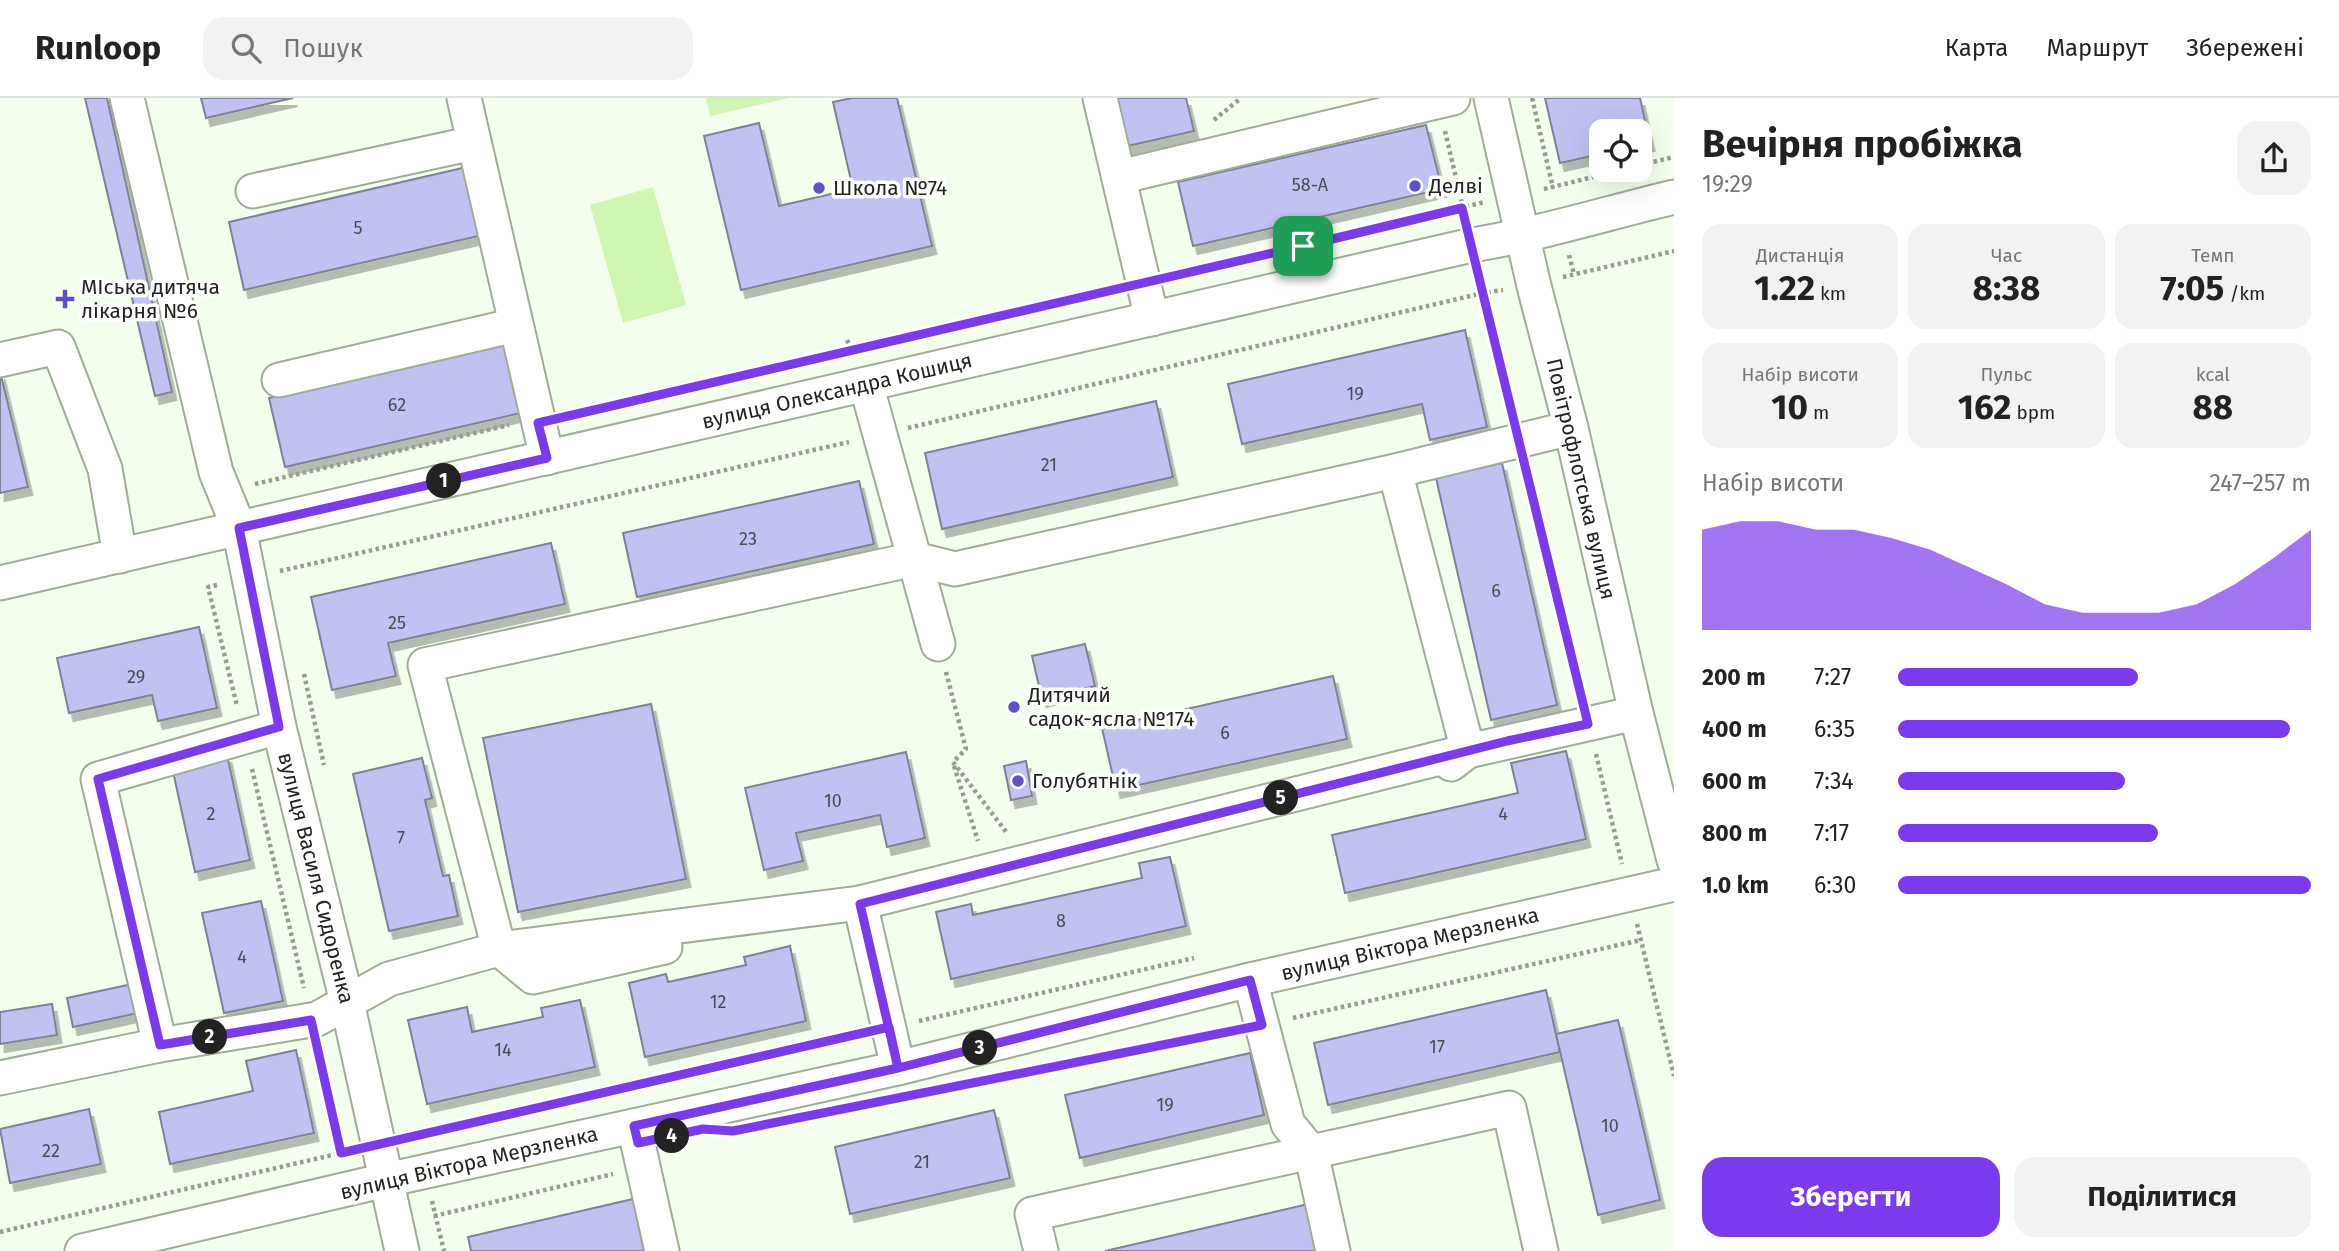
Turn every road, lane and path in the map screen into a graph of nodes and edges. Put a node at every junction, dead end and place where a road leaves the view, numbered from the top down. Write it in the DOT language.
graph roads {
  1 [pos="127,98"];
  2 [pos="464,98"];
  3 [pos="1100,98"];
  4 [pos="1491,98"];
  5 [pos="1532,98"];
  6 [pos="1446,100"];
  7 [pos="474,142"];
  8 [pos="1674,157"];
  9 [pos="1652,162"];
  10 [pos="1119,177"];
  11 [pos="1589,178"];
  12 [pos="1552,187"];
  13 [pos="253,191"];
  14 [pos="1513,195"];
  15 [pos="1674,197"];
  16 [pos="1462,208"];
  17 [pos="1562,224"];
  18 [pos="1522,237"];
  19 [pos="1472,245"];
  20 [pos="1674,251"];
  21 [pos="1574,274"];
  22 [pos="1144,284"];
  23 [pos="1534,286"];
  24 [pos="1483,293"];
  25 [pos="1152,319"];
  26 [pos="516,325"];
  27 [pos="0,360"];
  28 [pos="279,380"];
  29 [pos="866,384"];
  30 [pos="538,423"];
  31 [pos="1571,428"];
  32 [pos="880,435"];
  33 [pos="1519,440"];
  34 [pos="547,458"];
  35 [pos="1395,471"];
  36 [pos="223,491"];
  37 [pos="239,528"];
  38 [pos="120,556"];
  39 [pos="915,559"];
  40 [pos="249,578"];
  41 [pos="0,583"];
  42 [pos="938,644"];
  43 [pos="1636,713"];
  44 [pos="1588,724"];
  45 [pos="279,727"];
  46 [pos="244,737"];
  47 [pos="1468,751"];
  48 [pos="953,762"];
  49 [pos="1621,860"];
  50 [pos="1674,860"];
  51 [pos="1028,862"];
  52 [pos="1608,863"];
  53 [pos="987,872"];
  54 [pos="1674,884"];
  55 [pos="1630,894"];
  56 [pos="860,904"];
  57 [pos="1641,940"];
  58 [pos="499,949"];
  59 [pos="1201,956"];
  60 [pos="1250,980"];
  61 [pos="347,1002"];
  62 [pos="311,1020"];
  63 [pos="1262,1025"];
  64 [pos="889,1027"];
  65 [pos="160,1045"];
  66 [pos="898,1068"];
  67 [pos="1018,1074"];
  68 [pos="1674,1076"];
  69 [pos="0,1078"];
  70 [pos="634,1126"];
  71 [pos="378,1145"];
  72 [pos="1311,1152"];
  73 [pos="341,1153"];
  74 [pos="643,1167"];
  75 [pos="386,1180"];
  76 [pos="0,1232"];
  77 [pos="399,1238"];
  78 [pos="82,1251"];
  79 [pos="663,1251"];
  80 [pos="1041,1251"];
  81 [pos="1333,1251"];
  82 [pos="1541,1251"];
  1 -- 36 [label="street, вулиця Василя Сидоренка"];
  2 -- 7 [label="street"];
  3 -- 10 [label="street"];
  4 -- 14 [label="street, Повітрофлотська вулиця"];
  5 -- 12 [label="path"];
  6 -- 10 [label="street"];
  6 -- 16 [label="path"];
  7 -- 13 [label="street"];
  7 -- 26 [label="street"];
  8 -- 9 [label="path"];
  10 -- 22 [label="street"];
  11 -- 12 [label="path"];
  12 -- 14 [label="path"];
  12 -- 17 [label="path"];
  14 -- 16 [label="path"];
  14 -- 18 [label="street, Повітрофлотська вулиця"];
  15 -- 17 [label="street, вулиця Олександра Кошиця"];
  16 -- 19 [label="path"];
  16 -- 22 [label="path"];
  17 -- 18 [label="street, вулиця Олександра Кошиця"];
  17 -- 21 [label="path"];
  18 -- 19 [label="street, вулиця Олександра Кошиця"];
  18 -- 23 [label="street, Повітрофлотська вулиця"];
  19 -- 24 [label="path"];
  19 -- 25 [label="street, вулиця Олександра Кошиця"];
  20 -- 21 [label="path"];
  21 -- 23 [label="path"];
  22 -- 25 [label="street"];
  22 -- 30 [label="path"];
  23 -- 24 [label="path"];
  23 -- 31 [label="street, Повітрофлотська вулиця"];
  24 -- 32 [label="path"];
  24 -- 33 [label="path"];
  25 -- 29 [label="street, вулиця Олександра Кошиця"];
  26 -- 28 [label="street"];
  26 -- 30 [label="street"];
  27 -- 38 [label="street"];
  29 -- 32 [label="street"];
  29 -- 34 [label="street, вулиця Олександра Кошиця"];
  30 -- 34 [label="street"];
  30 -- 36 [label="path"];
  31 -- 33 [label="street"];
  31 -- 43 [label="street, Повітрофлотська вулиця"];
  32 -- 39 [label="street"];
  32 -- 40 [label="path"];
  33 -- 35 [label="street"];
  33 -- 44 [label="path"];
  34 -- 37 [label="street, вулиця Олександра Кошиця"];
  35 -- 39 [label="street"];
  35 -- 47 [label="street"];
  36 -- 37 [label="street, вулиця Василя Сидоренка"];
  37 -- 38 [label="street, вулиця Олександра Кошиця"];
  37 -- 40 [label="street, вулиця Василя Сидоренка"];
  38 -- 41 [label="street, вулиця Олександра Кошиця"];
  39 -- 42 [label="street"];
  39 -- 58 [label="street"];
  40 -- 45 [label="street, вулиця Василя Сидоренка"];
  40 -- 46 [label="path"];
  42 -- 48 [label="path"];
  43 -- 44 [label="street"];
  43 -- 50 [label="street, Повітрофлотська вулиця"];
  44 -- 47 [label="street"];
  44 -- 49 [label="path"];
  45 -- 46 [label="street"];
  45 -- 61 [label="street, вулиця Василя Сидоренка"];
  46 -- 62 [label="path"];
  46 -- 65 [label="street"];
  47 -- 51 [label="street"];
  47 -- 56 [label="street"];
  48 -- 51 [label="path"];
  48 -- 53 [label="path"];
  49 -- 52 [label="path"];
  49 -- 55 [label="path"];
  51 -- 53 [label="street"];
  53 -- 56 [label="street"];
  54 -- 55 [label="street, вулиця Віктора Мерзленка"];
  55 -- 57 [label="path"];
  55 -- 60 [label="street, вулиця Віктора Мерзленка"];
  56 -- 58 [label="street"];
  56 -- 64 [label="street"];
  57 -- 63 [label="path"];
  57 -- 68 [label="path"];
  58 -- 61 [label="street"];
  59 -- 64 [label="path"];
  60 -- 63 [label="street"];
  60 -- 66 [label="street, вулиця Віктора Мерзленка"];
  61 -- 62 [label="street"];
  61 -- 71 [label="street, вулиця Василя Сидоренка"];
  62 -- 65 [label="street"];
  62 -- 73 [label="path"];
  63 -- 67 [label="path"];
  63 -- 72 [label="street"];
  64 -- 66 [label="street"];
  64 -- 71 [label="path"];
  65 -- 69 [label="street"];
  66 -- 70 [label="street, вулиця Віктора Мерзленка"];
  70 -- 74 [label="street"];
  70 -- 75 [label="street, вулиця Віктора Мерзленка"];
  71 -- 73 [label="path"];
  71 -- 75 [label="street, вулиця Василя Сидоренка"];
  72 -- 80 [label="street"];
  72 -- 81 [label="street"];
  72 -- 82 [label="street"];
  73 -- 76 [label="path"];
  74 -- 77 [label="path"];
  74 -- 79 [label="street"];
  75 -- 77 [label="street, вулиця Василя Сидоренка"];
  75 -- 78 [label="street, вулиця Віктора Мерзленка"];
}
